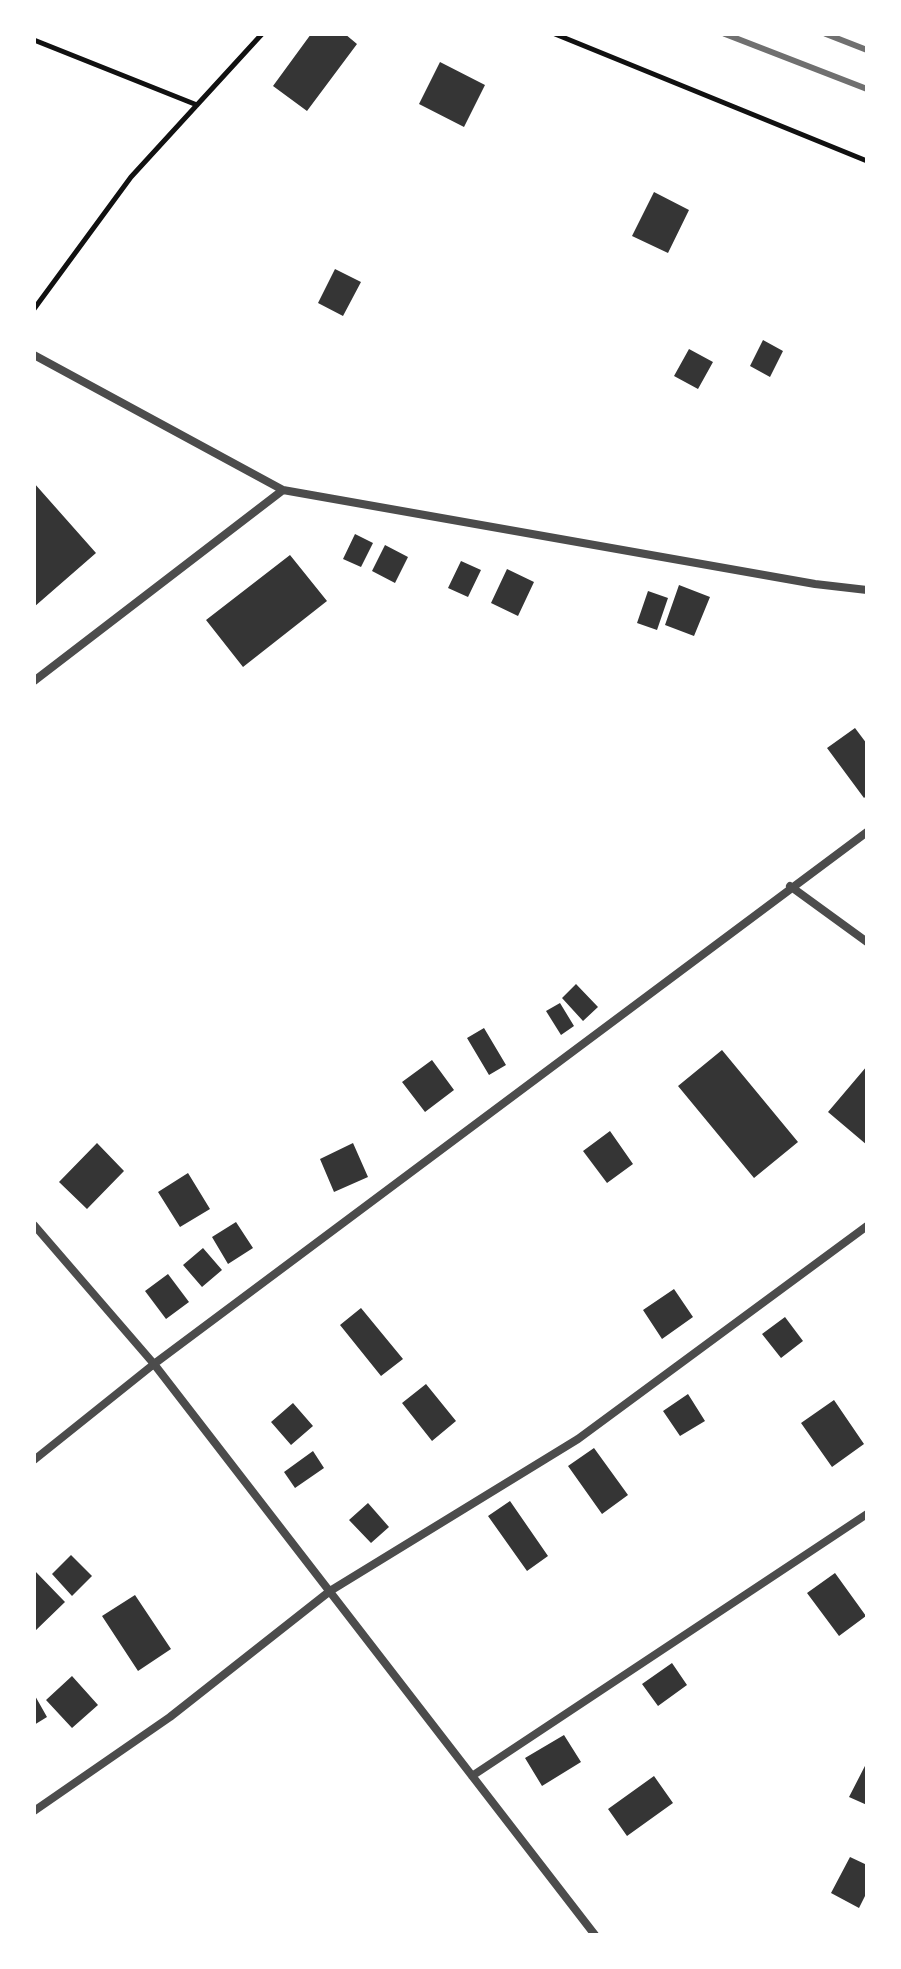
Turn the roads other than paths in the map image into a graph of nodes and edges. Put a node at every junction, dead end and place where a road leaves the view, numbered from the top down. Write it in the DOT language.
graph roads {
  1 [pos="34,355"];
  2 [pos="283,490"];
  3 [pos="867,590"];
  4 [pos="34,681"];
  5 [pos="867,832"];
  6 [pos="790,886"];
  7 [pos="867,942"];
  8 [pos="34,1225"];
  9 [pos="867,1226"];
  10 [pos="154,1364"];
  11 [pos="34,1460"];
  12 [pos="867,1514"];
  13 [pos="330,1591"];
  14 [pos="472,1776"];
  15 [pos="34,1811"];
  16 [pos="595,1935"];
  1 -- 2 [label="street"];
  2 -- 3 [label="street"];
  2 -- 4 [label="street"];
  5 -- 6 [label="street"];
  6 -- 7 [label="street"];
  6 -- 10 [label="street"];
  8 -- 10 [label="street"];
  9 -- 13 [label="street"];
  10 -- 11 [label="street"];
  10 -- 13 [label="street"];
  12 -- 14 [label="street"];
  13 -- 14 [label="street"];
  13 -- 15 [label="street"];
  14 -- 16 [label="street"];
}
